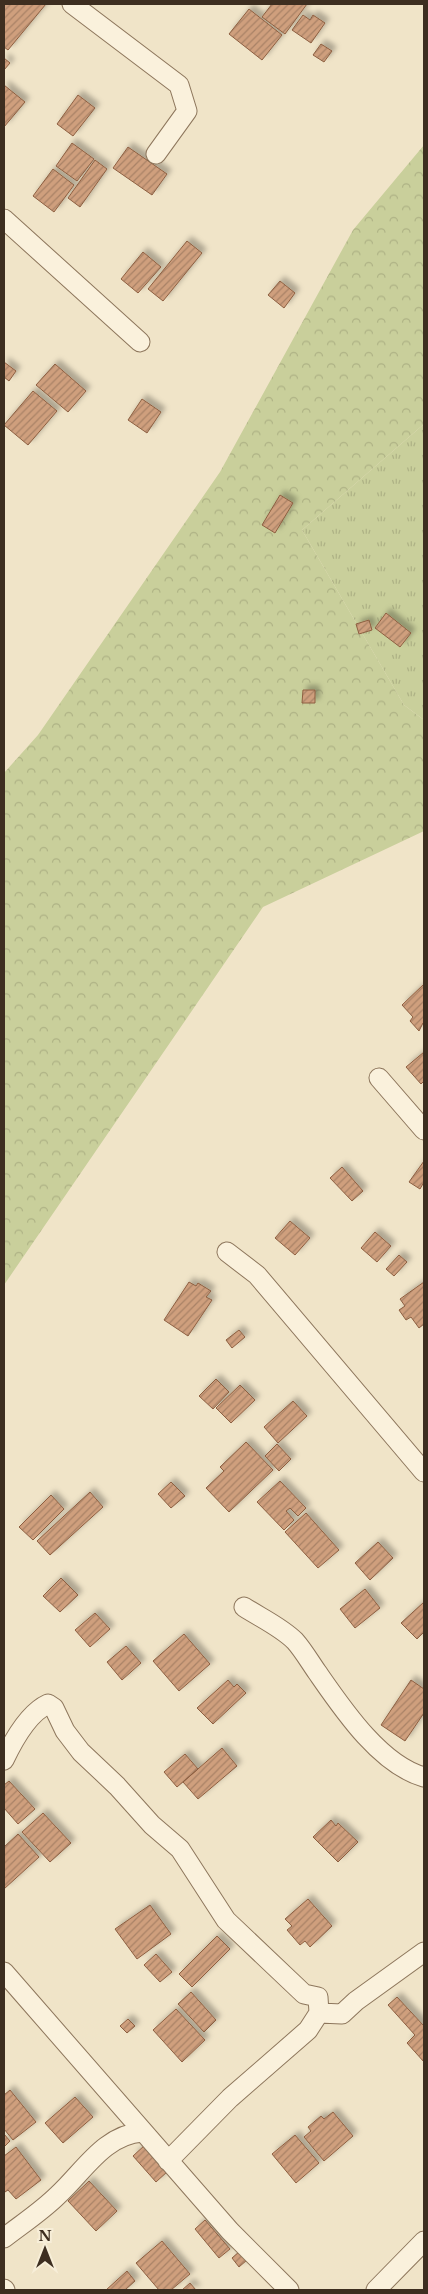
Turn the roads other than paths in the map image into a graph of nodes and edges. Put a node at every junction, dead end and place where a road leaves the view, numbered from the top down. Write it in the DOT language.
graph roads {
  1 [pos="72,4"];
  2 [pos="156,154"];
  3 [pos="4,219"];
  4 [pos="140,342"];
  5 [pos="379,1078"];
  6 [pos="424,1130"];
  7 [pos="227,1252"];
  8 [pos="424,1472"];
  9 [pos="244,1607"];
  10 [pos="4,1760"];
  11 [pos="424,1777"];
  12 [pos="424,1952"];
  13 [pos="4,1972"];
  14 [pos="320,2013"];
  15 [pos="142,2132"];
  16 [pos="168,2161"];
  17 [pos="4,2238"];
  18 [pos="424,2241"];
  19 [pos="289,2290"];
  20 [pos="376,2290"];
  1 -- 2 [label="street"];
  3 -- 4 [label="street"];
  5 -- 6 [label="street"];
  7 -- 8 [label="street"];
  9 -- 11 [label="street"];
  10 -- 14 [label="street"];
  12 -- 14 [label="street"];
  13 -- 15 [label="street"];
  14 -- 16 [label="street"];
  15 -- 16 [label="street"];
  15 -- 17 [label="street"];
  16 -- 19 [label="street"];
  18 -- 20 [label="street"];
}
